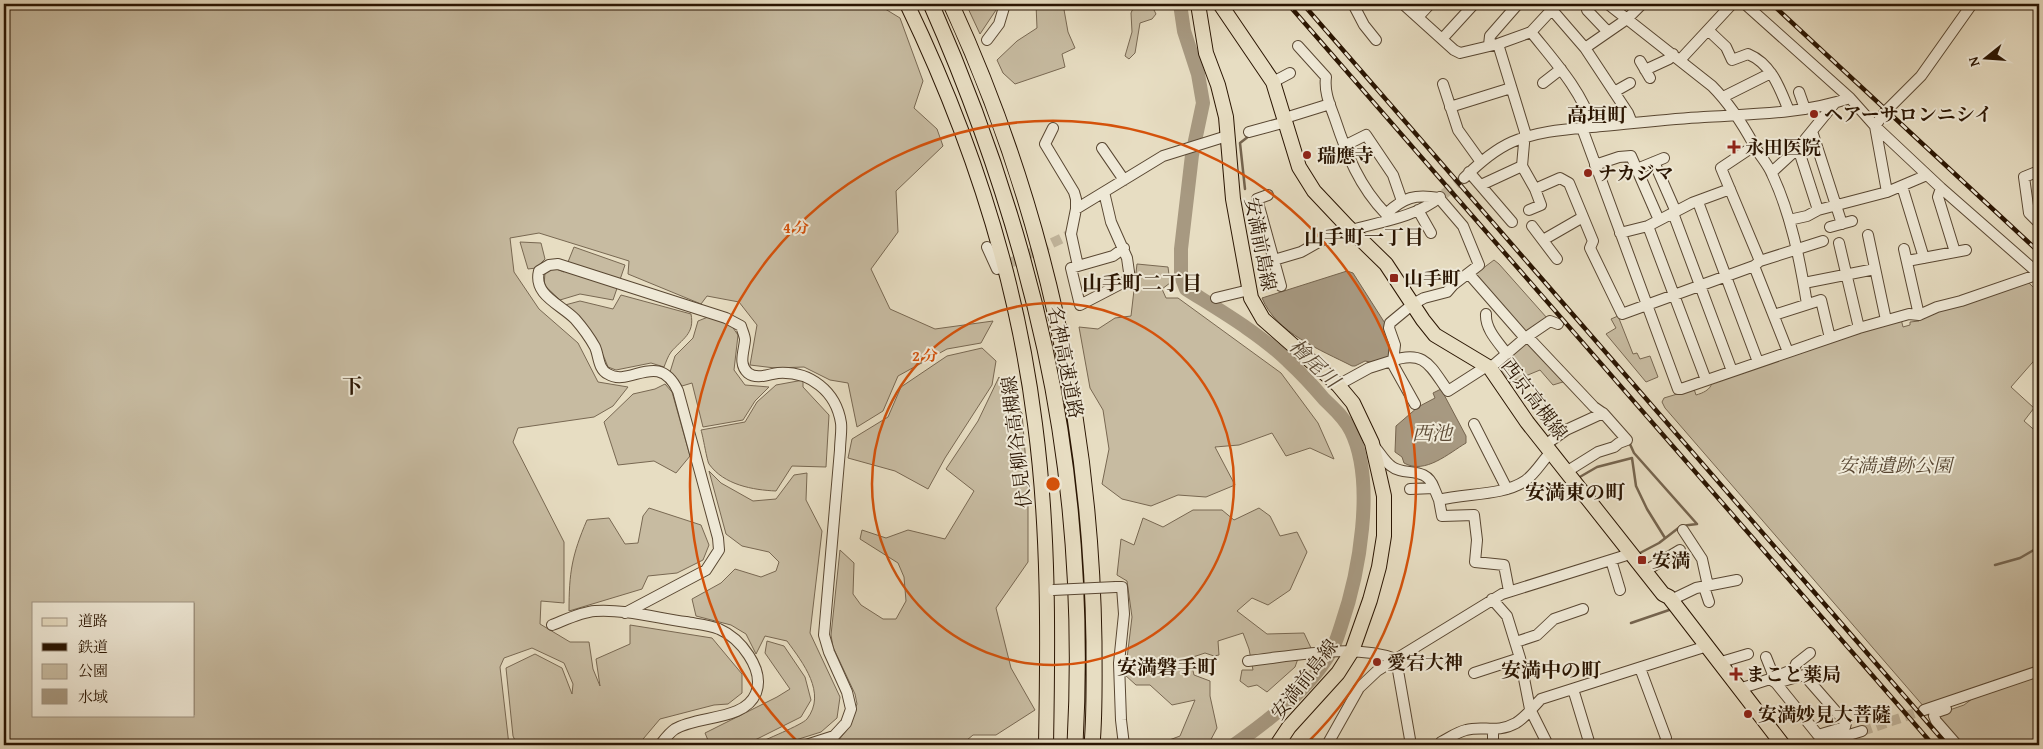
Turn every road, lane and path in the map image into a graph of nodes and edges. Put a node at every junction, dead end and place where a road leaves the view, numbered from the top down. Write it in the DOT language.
graph roads {
  1 [pos="908,4"];
  2 [pos="931,4"];
  3 [pos="951,4"];
  4 [pos="1005,4"];
  5 [pos="1198,4"];
  6 [pos="1220,4"];
  7 [pos="1353,4"];
  8 [pos="1403,4"];
  9 [pos="1430,4"];
  10 [pos="1474,4"];
  11 [pos="1518,4"];
  12 [pos="1608,4"];
  13 [pos="1642,4"];
  14 [pos="1732,4"];
  15 [pos="1745,4"];
  16 [pos="1972,4"];
  17 [pos="1555,7"];
  18 [pos="1586,10"];
  19 [pos="1418,17"];
  20 [pos="1627,19"];
  21 [pos="1708,30"];
  22 [pos="1531,32"];
  23 [pos="1608,32"];
  24 [pos="1442,39"];
  25 [pos="987,40"];
  26 [pos="1376,40"];
  27 [pos="1494,44"];
  28 [pos="1298,46"];
  29 [pos="1586,48"];
  30 [pos="1676,57"];
  31 [pos="1561,69"];
  32 [pos="1645,70"];
  33 [pos="1771,73"];
  34 [pos="1290,74"];
  35 [pos="1273,82"];
  36 [pos="1630,82"];
  37 [pos="1543,83"];
  38 [pos="1511,88"];
  39 [pos="1442,90"];
  40 [pos="1614,92"];
  41 [pos="1799,92"];
  42 [pos="1723,97"];
  43 [pos="1850,98"];
  44 [pos="1330,104"];
  45 [pos="1834,104"];
  46 [pos="1450,107"];
  47 [pos="1805,109"];
  48 [pos="1788,110"];
  49 [pos="1736,115"];
  50 [pos="1286,120"];
  51 [pos="1632,123"];
  52 [pos="1875,126"];
  53 [pos="1593,127"];
  54 [pos="1053,128"];
  55 [pos="1582,128"];
  56 [pos="1812,131"];
  57 [pos="1249,132"];
  58 [pos="1227,136"];
  59 [pos="1524,138"];
  60 [pos="1344,146"];
  61 [pos="1754,146"];
  62 [pos="1102,148"];
  63 [pos="1798,148"];
  64 [pos="1481,162"];
  65 [pos="1595,165"];
  66 [pos="1522,166"];
  67 [pos="1637,169"];
  68 [pos="1772,172"];
  69 [pos="2039,172"];
  70 [pos="1927,175"];
  71 [pos="1124,180"];
  72 [pos="1481,185"];
  73 [pos="1902,186"];
  74 [pos="1730,188"];
  75 [pos="1942,188"];
  76 [pos="1535,189"];
  77 [pos="1104,192"];
  78 [pos="1888,192"];
  79 [pos="1268,195"];
  80 [pos="1442,196"];
  81 [pos="1402,200"];
  82 [pos="1698,202"];
  83 [pos="1835,205"];
  84 [pos="1076,209"];
  85 [pos="1418,210"];
  86 [pos="1529,210"];
  87 [pos="1818,210"];
  88 [pos="1674,213"];
  89 [pos="1387,217"];
  90 [pos="1583,217"];
  91 [pos="1659,220"];
  92 [pos="1789,220"];
  93 [pos="1512,222"];
  94 [pos="2039,223"];
  95 [pos="1532,226"];
  96 [pos="1648,226"];
  97 [pos="1830,227"];
  98 [pos="1349,228"];
  99 [pos="1431,233"];
  100 [pos="1620,234"];
  101 [pos="1868,235"];
  102 [pos="1038,240"];
  103 [pos="1543,240"];
  104 [pos="1823,241"];
  105 [pos="1839,243"];
  106 [pos="987,247"];
  107 [pos="1124,248"];
  108 [pos="1796,249"];
  109 [pos="1904,249"];
  110 [pos="1966,250"];
  111 [pos="1955,252"];
  112 [pos="1924,258"];
  113 [pos="1557,259"];
  114 [pos="1274,260"];
  115 [pos="1907,261"];
  116 [pos="1757,263"];
  117 [pos="1078,266"];
  118 [pos="997,269"];
  119 [pos="1875,269"];
  120 [pos="1469,274"];
  121 [pos="2039,274"];
  122 [pos="1847,275"];
  123 [pos="1726,276"];
  124 [pos="1804,283"];
  125 [pos="1700,285"];
  126 [pos="1281,286"];
  127 [pos="1249,290"];
  128 [pos="1674,295"];
  129 [pos="1216,298"];
  130 [pos="1413,304"];
  131 [pos="1807,304"];
  132 [pos="1646,305"];
  133 [pos="1486,314"];
  134 [pos="1774,315"];
  135 [pos="1918,315"];
  136 [pos="1886,320"];
  137 [pos="1558,324"];
  138 [pos="1859,328"];
  139 [pos="1526,337"];
  140 [pos="1830,338"];
  141 [pos="1788,352"];
  142 [pos="1507,354"];
  143 [pos="1392,361"];
  144 [pos="1758,362"];
  145 [pos="1489,367"];
  146 [pos="1732,371"];
  147 [pos="1706,380"];
  148 [pos="1338,385"];
  149 [pos="1415,404"];
  150 [pos="1603,413"];
  151 [pos="1474,424"];
  152 [pos="1372,443"];
  153 [pos="1548,449"];
  154 [pos="1566,472"];
  155 [pos="1434,488"];
  156 [pos="1507,489"];
  157 [pos="1410,490"];
  158 [pos="1439,500"];
  159 [pos="1684,530"];
  160 [pos="1680,550"];
  161 [pos="1630,554"];
  162 [pos="1611,560"];
  163 [pos="1646,571"];
  164 [pos="1732,583"];
  165 [pos="1706,587"];
  166 [pos="1049,590"];
  167 [pos="1620,590"];
  168 [pos="1510,591"];
  169 [pos="653,598"];
  170 [pos="1492,599"];
  171 [pos="1671,600"];
  172 [pos="1709,602"];
  173 [pos="1583,609"];
  174 [pos="625,613"];
  175 [pos="653,617"];
  176 [pos="552,624"];
  177 [pos="1516,642"];
  178 [pos="1704,647"];
  179 [pos="1348,651"];
  180 [pos="1810,653"];
  181 [pos="1748,654"];
  182 [pos="1766,657"];
  183 [pos="1520,658"];
  184 [pos="1396,659"];
  185 [pos="1248,661"];
  186 [pos="1718,663"];
  187 [pos="1640,668"];
  188 [pos="2039,671"];
  189 [pos="1474,673"];
  190 [pos="1774,680"];
  191 [pos="1573,689"];
  192 [pos="1739,689"];
  193 [pos="1968,696"];
  194 [pos="1530,709"];
  195 [pos="1924,710"];
  196 [pos="1493,730"];
  197 [pos="1862,730"];
  198 [pos="1663,742"];
  199 [pos="660,745"];
  200 [pos="806,745"];
  201 [pos="1046,745"];
  202 [pos="1075,745"];
  203 [pos="1092,745"];
  204 [pos="1100,745"];
  205 [pos="1124,745"];
  206 [pos="1277,745"];
  207 [pos="1327,745"];
  208 [pos="1411,745"];
  209 [pos="1439,745"];
  210 [pos="1493,745"];
  211 [pos="1548,745"];
  212 [pos="1590,745"];
  213 [pos="1783,745"];
  214 [pos="1816,745"];
  215 [pos="1957,745"];
  1 -- 166 [label="main road, 伏見柳谷高槻線"];
  2 -- 202 [label="highway, 名神高速道路"];
  3 -- 102 [label="highway, 名神高速道路"];
  4 -- 25 [label="street"];
  5 -- 58 [label="main road, 安満前島線"];
  6 -- 35 [label="main road, 西京高槻線"];
  7 -- 26 [label="street"];
  8 -- 19 [label="street"];
  9 -- 19 [label="street"];
  10 -- 24 [label="street"];
  11 -- 27 [label="street"];
  12 -- 20 [label="street"];
  13 -- 20 [label="street"];
  14 -- 21 [label="street"];
  15 -- 43 [label="street"];
  16 -- 52 [label="street"];
  17 -- 22 [label="street"];
  17 -- 29 [label="street"];
  18 -- 23 [label="street"];
  19 -- 24 [label="street"];
  20 -- 23 [label="street"];
  20 -- 30 [label="street"];
  21 -- 30 [label="street"];
  21 -- 33 [label="street"];
  22 -- 27 [label="street"];
  22 -- 31 [label="street"];
  23 -- 29 [label="street"];
  24 -- 27 [label="street"];
  27 -- 38 [label="street"];
  28 -- 44 [label="street"];
  29 -- 40 [label="street"];
  30 -- 32 [label="street"];
  30 -- 42 [label="street"];
  31 -- 37 [label="street"];
  31 -- 53 [label="street"];
  33 -- 42 [label="street"];
  33 -- 48 [label="street"];
  34 -- 35 [label="street"];
  35 -- 50 [label="main road, 西京高槻線"];
  36 -- 40 [label="street"];
  38 -- 46 [label="street"];
  38 -- 59 [label="street"];
  39 -- 46 [label="street"];
  40 -- 51 [label="street"];
  41 -- 47 [label="street"];
  42 -- 49 [label="street"];
  43 -- 45 [label="street"];
  43 -- 52 [label="street"];
  44 -- 50 [label="street"];
  44 -- 60 [label="street"];
  45 -- 47 [label="street"];
  45 -- 56 [label="street"];
  46 -- 64 [label="street"];
  47 -- 48 [label="street"];
  48 -- 49 [label="street"];
  49 -- 51 [label="street"];
  49 -- 61 [label="street"];
  50 -- 57 [label="street"];
  50 -- 98 [label="main road, 西京高槻線"];
  51 -- 53 [label="street"];
  52 -- 70 [label="street"];
  52 -- 78 [label="street"];
  53 -- 55 [label="street"];
  54 -- 84 [label="street"];
  55 -- 59 [label="street"];
  55 -- 65 [label="street"];
  56 -- 63 [label="street"];
  56 -- 83 [label="street"];
  58 -- 71 [label="street"];
  58 -- 127 [label="main road, 安満前島線"];
  59 -- 64 [label="street"];
  59 -- 66 [label="street"];
  60 -- 81 [label="street"];
  60 -- 89 [label="street"];
  61 -- 68 [label="street"];
  61 -- 74 [label="street"];
  62 -- 71 [label="street"];
  63 -- 68 [label="street"];
  63 -- 87 [label="street"];
  64 -- 72 [label="street"];
  65 -- 67 [label="street"];
  65 -- 100 [label="street"];
  66 -- 72 [label="street"];
  66 -- 76 [label="street"];
  67 -- 88 [label="street"];
  67 -- 91 [label="street"];
  68 -- 92 [label="street"];
  69 -- 94 [label="street"];
  70 -- 73 [label="street"];
  70 -- 75 [label="street"];
  71 -- 77 [label="street"];
  72 -- 93 [label="street"];
  73 -- 78 [label="street"];
  73 -- 112 [label="street"];
  74 -- 82 [label="street"];
  74 -- 116 [label="street"];
  75 -- 111 [label="street"];
  75 -- 121 [label="street"];
  76 -- 86 [label="street"];
  76 -- 90 [label="street"];
  77 -- 84 [label="street"];
  77 -- 107 [label="street"];
  78 -- 83 [label="street"];
  79 -- 114 [label="street"];
  80 -- 81 [label="street"];
  80 -- 85 [label="street"];
  80 -- 120 [label="street"];
  81 -- 89 [label="street"];
  82 -- 88 [label="street"];
  82 -- 123 [label="street"];
  83 -- 87 [label="street"];
  83 -- 97 [label="street"];
  84 -- 117 [label="street"];
  85 -- 89 [label="street"];
  85 -- 99 [label="street"];
  87 -- 92 [label="street"];
  88 -- 91 [label="street"];
  88 -- 125 [label="street"];
  89 -- 98 [label="street"];
  90 -- 103 [label="street"];
  90 -- 132 [label="street"];
  91 -- 96 [label="street"];
  92 -- 108 [label="street"];
  95 -- 103 [label="street"];
  96 -- 100 [label="street"];
  96 -- 128 [label="street"];
  98 -- 114 [label="street"];
  98 -- 130 [label="main road, 西京高槻線"];
  100 -- 132 [label="street"];
  101 -- 119 [label="street"];
  102 -- 203 [label="highway, 名神高速道路"];
  102 -- 204 [label="highway"];
  103 -- 113 [label="street"];
  104 -- 108 [label="street"];
  105 -- 122 [label="street"];
  106 -- 118 [label="street"];
  107 -- 117 [label="street"];
  107 -- 117 [label="street"];
  108 -- 116 [label="street"];
  108 -- 124 [label="street"];
  109 -- 115 [label="street"];
  110 -- 111 [label="street"];
  111 -- 112 [label="street"];
  112 -- 115 [label="street"];
  114 -- 126 [label="street"];
  115 -- 135 [label="street"];
  116 -- 123 [label="street"];
  116 -- 134 [label="street"];
  119 -- 122 [label="street"];
  119 -- 136 [label="street"];
  120 -- 130 [label="street"];
  120 -- 139 [label="street"];
  121 -- 135 [label="street"];
  122 -- 124 [label="street"];
  122 -- 138 [label="street"];
  123 -- 125 [label="street"];
  123 -- 144 [label="street"];
  124 -- 131 [label="street"];
  125 -- 128 [label="street"];
  125 -- 146 [label="street"];
  127 -- 129 [label="street"];
  127 -- 148 [label="main road, 安満前島線"];
  128 -- 132 [label="street"];
  128 -- 147 [label="street"];
  130 -- 143 [label="street"];
  130 -- 145 [label="main road, 西京高槻線"];
  131 -- 134 [label="street"];
  131 -- 140 [label="street"];
  132 -- 147 [label="street"];
  133 -- 142 [label="street"];
  134 -- 141 [label="street"];
  135 -- 136 [label="street"];
  136 -- 138 [label="street"];
  137 -- 139 [label="street"];
  138 -- 140 [label="street"];
  139 -- 142 [label="street"];
  139 -- 150 [label="street"];
  140 -- 141 [label="street"];
  141 -- 144 [label="street"];
  142 -- 145 [label="street"];
  143 -- 145 [label="street"];
  143 -- 148 [label="street"];
  143 -- 149 [label="street"];
  144 -- 146 [label="street"];
  145 -- 153 [label="main road, 西京高槻線"];
  146 -- 147 [label="street"];
  148 -- 152 [label="main road, 安満前島線"];
  150 -- 153 [label="street"];
  150 -- 154 [label="street"];
  151 -- 156 [label="street"];
  152 -- 155 [label="street"];
  152 -- 179 [label="main road, 安満前島線"];
  153 -- 154 [label="main road, 西京高槻線"];
  153 -- 156 [label="street"];
  154 -- 161 [label="main road, 西京高槻線"];
  155 -- 157 [label="street"];
  155 -- 158 [label="street"];
  156 -- 158 [label="street"];
  158 -- 168 [label="street"];
  159 -- 165 [label="street"];
  160 -- 163 [label="street"];
  161 -- 162 [label="street"];
  161 -- 163 [label="main road, 西京高槻線"];
  162 -- 167 [label="street"];
  162 -- 168 [label="street"];
  163 -- 171 [label="main road, 西京高槻線"];
  164 -- 165 [label="street"];
  165 -- 171 [label="street"];
  165 -- 172 [label="street"];
  166 -- 201 [label="main road, 伏見柳谷高槻線"];
  166 -- 205 [label="street, bridge"];
  168 -- 170 [label="street"];
  169 -- 174 [label="street"];
  169 -- 175 [label="street"];
  169 -- 200 [label="street"];
  170 -- 177 [label="street"];
  170 -- 184 [label="street"];
  171 -- 186 [label="main road, 西京高槻線"];
  173 -- 177 [label="street"];
  174 -- 175 [label="street"];
  174 -- 176 [label="street"];
  175 -- 199 [label="street"];
  177 -- 183 [label="street"];
  178 -- 187 [label="street"];
  179 -- 184 [label="street"];
  179 -- 185 [label="street"];
  179 -- 206 [label="main road, 安満前島線"];
  180 -- 190 [label="street"];
  181 -- 186 [label="street"];
  182 -- 190 [label="street"];
  183 -- 189 [label="street"];
  183 -- 194 [label="street"];
  184 -- 207 [label="street"];
  184 -- 208 [label="street"];
  186 -- 192 [label="main road, 西京高槻線"];
  187 -- 191 [label="street"];
  187 -- 198 [label="street"];
  188 -- 193 [label="street"];
  190 -- 190 [label="street"];
  190 -- 192 [label="street"];
  191 -- 194 [label="street"];
  191 -- 212 [label="street"];
  192 -- 213 [label="main road, 西京高槻線"];
  193 -- 195 [label="street"];
  193 -- 215 [label="street"];
  194 -- 196 [label="street"];
  194 -- 211 [label="street"];
  196 -- 209 [label="street"];
  196 -- 210 [label="street"];
  197 -- 214 [label="street"];
}
